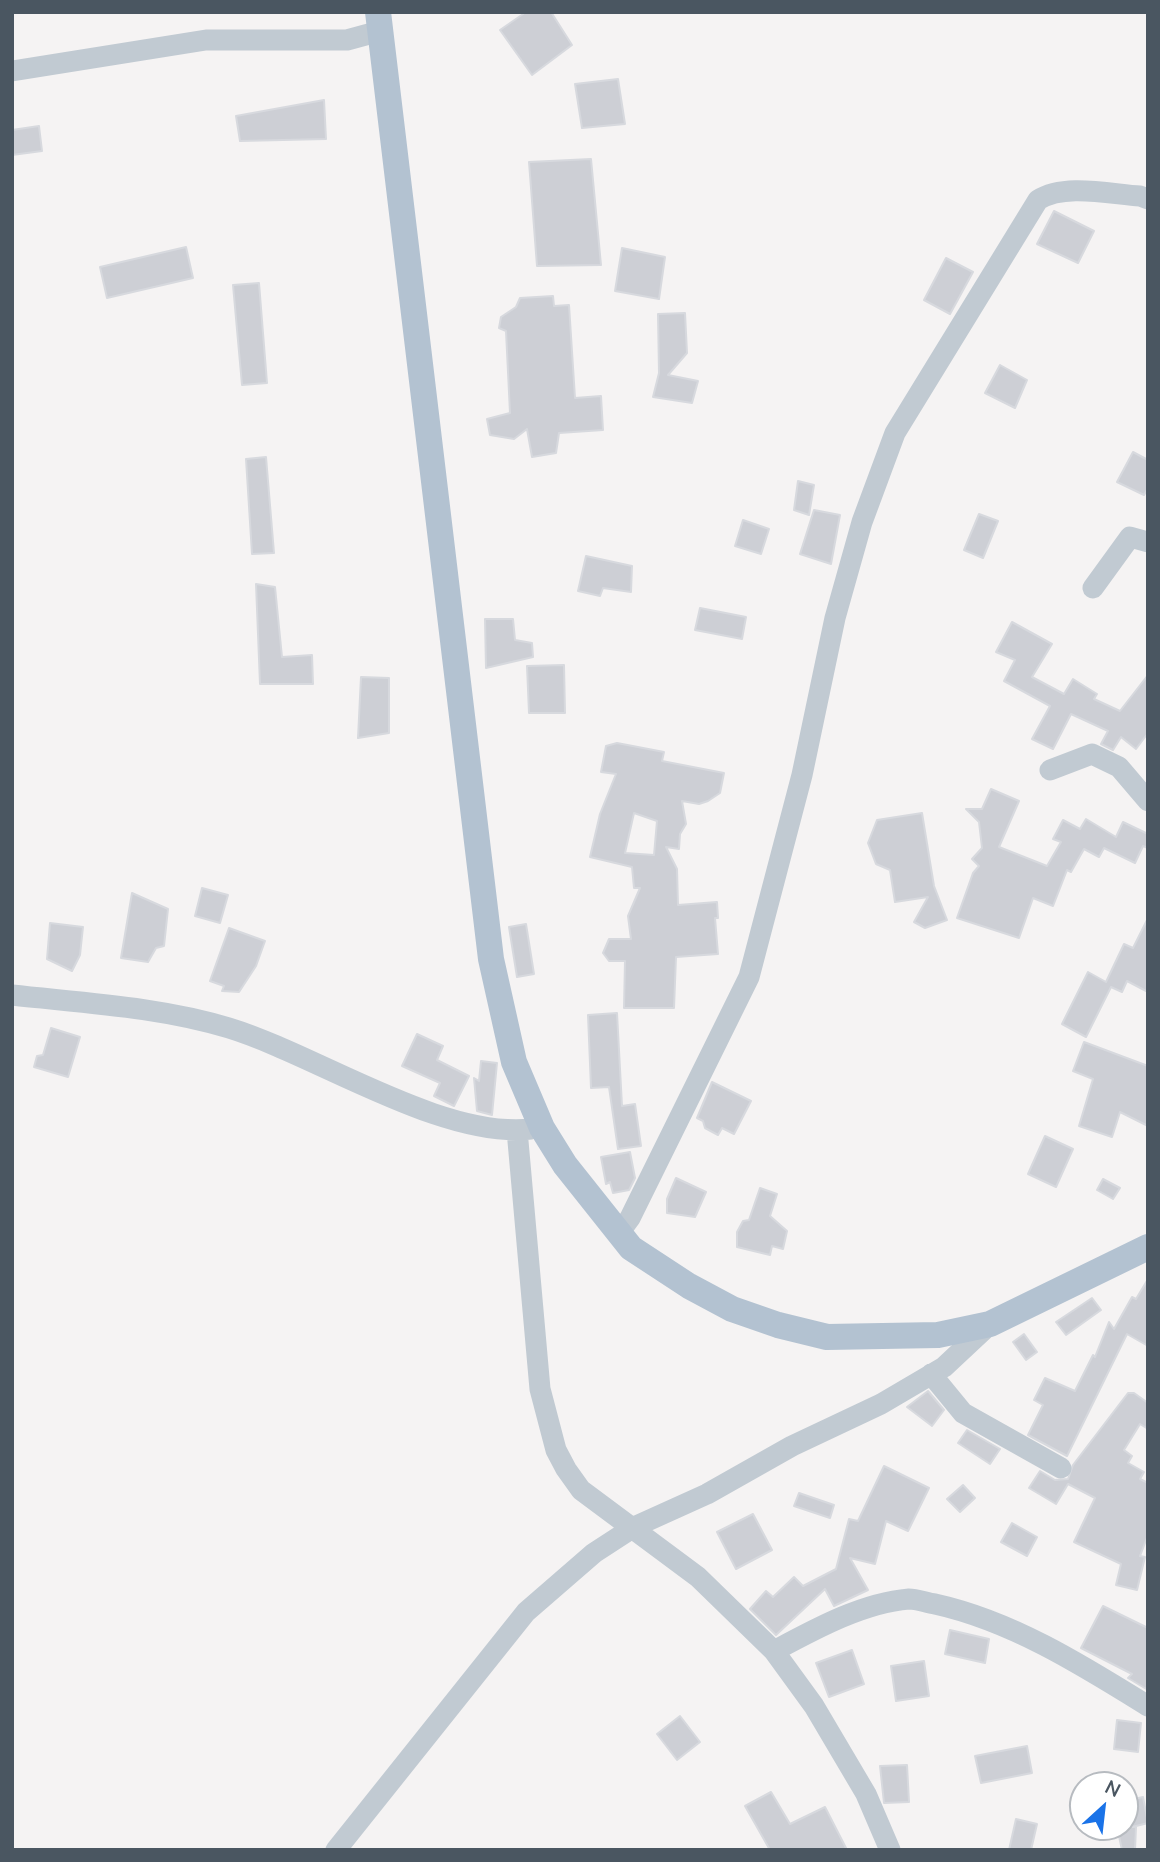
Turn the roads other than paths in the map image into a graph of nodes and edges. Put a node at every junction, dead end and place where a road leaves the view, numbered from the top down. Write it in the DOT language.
graph roads {
  1 [pos="379,22"];
  2 [pos="12,71"];
  3 [pos="1148,199"];
  4 [pos="1148,542"];
  5 [pos="1093,588"];
  6 [pos="1050,769"];
  7 [pos="1148,802"];
  8 [pos="12,995"];
  9 [pos="529,1129"];
  10 [pos="619,1234"];
  11 [pos="1148,1247"];
  12 [pos="990,1324"];
  13 [pos="931,1374"];
  14 [pos="1061,1468"];
  15 [pos="634,1527"];
  16 [pos="774,1651"];
  17 [pos="1148,1706"];
  18 [pos="336,1850"];
  19 [pos="890,1850"];
  1 -- 2 [label="street"];
  1 -- 9 [label="main road"];
  3 -- 10 [label="street"];
  4 -- 5 [label="street"];
  6 -- 7 [label="street"];
  8 -- 9 [label="street"];
  9 -- 10 [label="main road"];
  9 -- 15 [label="street"];
  10 -- 12 [label="main road"];
  11 -- 12 [label="main road"];
  12 -- 13 [label="street"];
  13 -- 14 [label="street"];
  13 -- 15 [label="street"];
  15 -- 16 [label="street"];
  15 -- 18 [label="street"];
  16 -- 17 [label="street"];
  16 -- 19 [label="street"];
}
